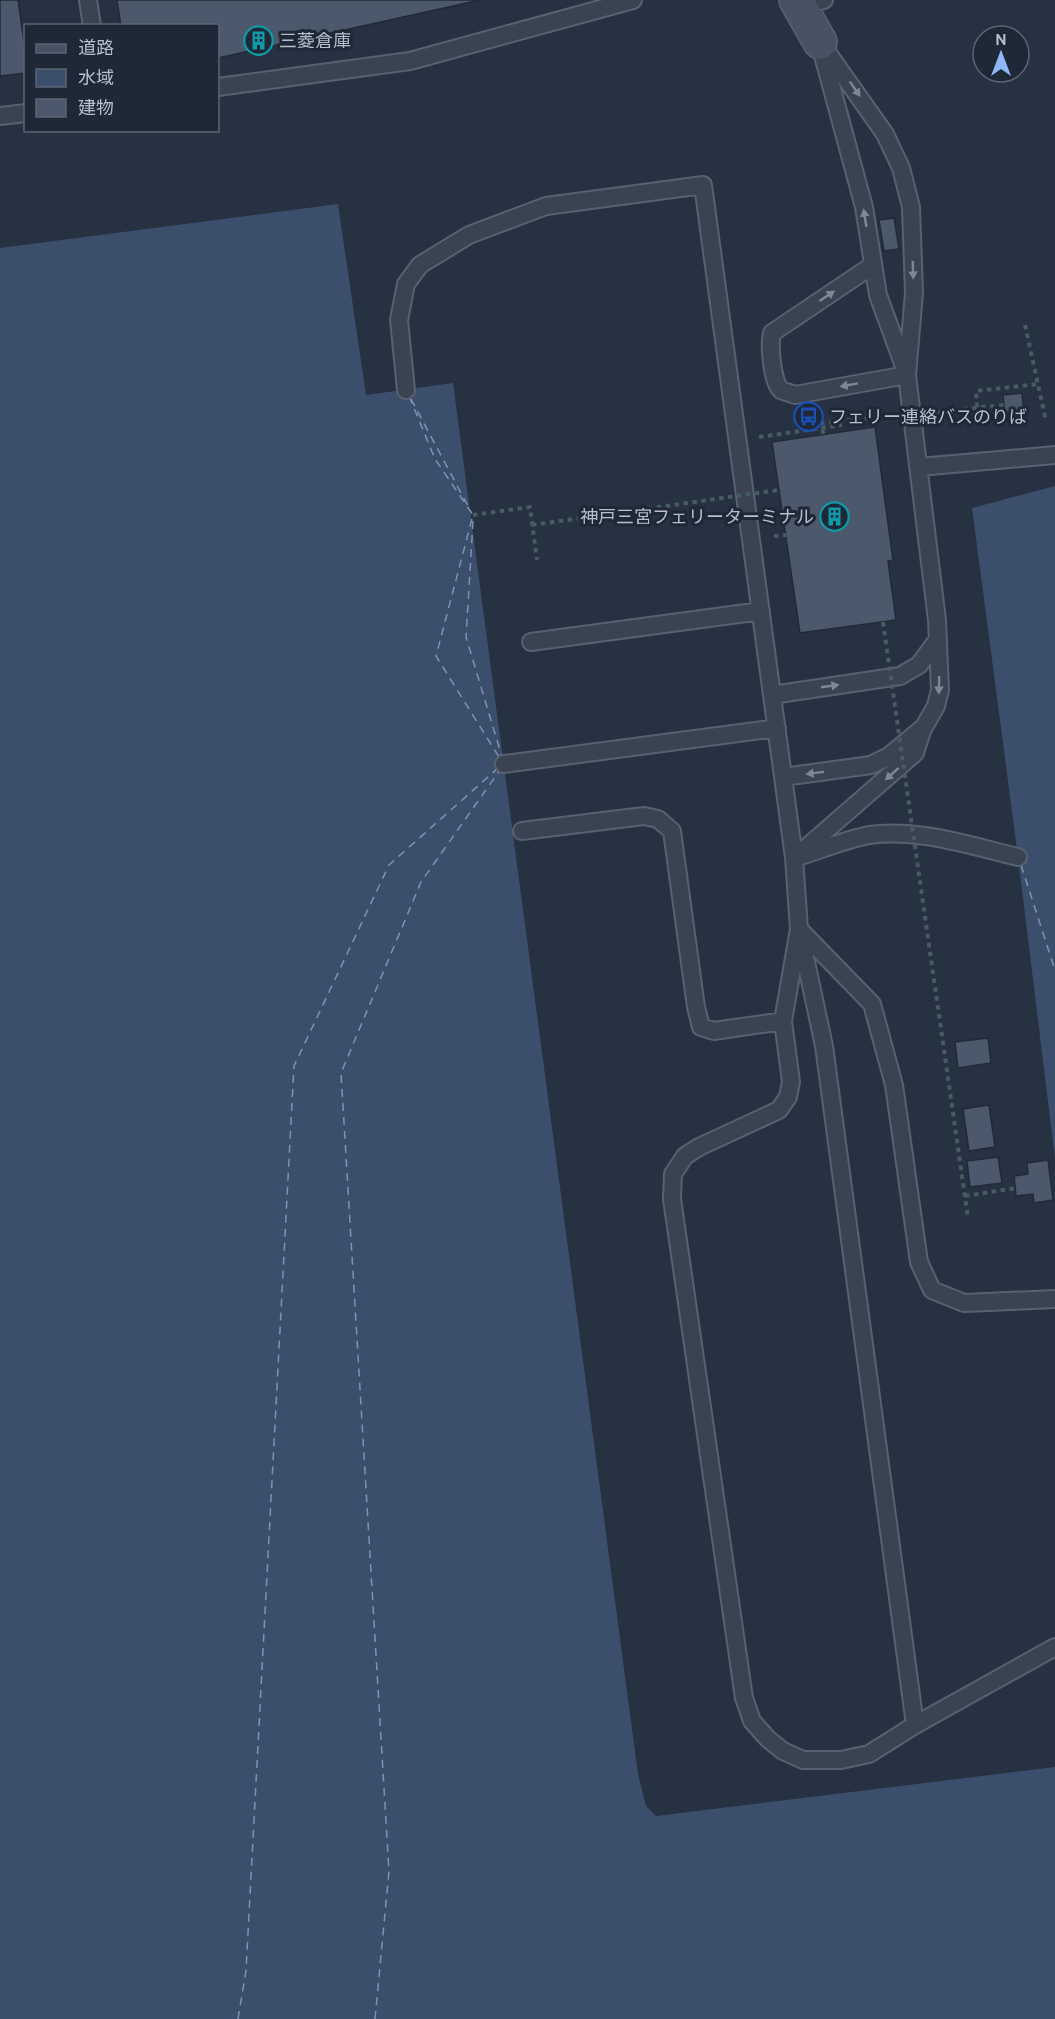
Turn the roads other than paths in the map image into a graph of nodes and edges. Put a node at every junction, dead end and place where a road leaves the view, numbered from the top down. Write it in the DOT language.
graph roads {
  1 [pos="88,0"];
  2 [pos="633,0"];
  3 [pos="806,2"];
  4 [pos="92,24"];
  5 [pos="820,42"];
  6 [pos="219,87"];
  7 [pos="24,113"];
  8 [pos="0,116"];
  9 [pos="873,265"];
  10 [pos="907,375"];
  11 [pos="406,390"];
  12 [pos="1055,455"];
  13 [pos="918,467"];
  14 [pos="761,611"];
  15 [pos="938,639"];
  16 [pos="531,642"];
  17 [pos="772,695"];
  18 [pos="924,727"];
  19 [pos="777,728"];
  20 [pos="504,764"];
  21 [pos="783,777"];
  22 [pos="522,831"];
  23 [pos="1018,857"];
  24 [pos="794,858"];
  25 [pos="799,929"];
  26 [pos="783,1021"];
  27 [pos="1055,1299"];
  28 [pos="1055,1647"];
  29 [pos="915,1725"];
  1 -- 4 [label="lane"];
  2 -- 6 [label="lane"];
  3 -- 5 [label="street"];
  9 -- 5 [label="lane, one-way"];
  5 -- 10 [label="lane, one-way"];
  7 -- 8 [label="lane"];
  9 -- 10 [label="lane"];
  10 -- 9 [label="lane, one-way"];
  10 -- 13 [label="lane"];
  11 -- 14 [label="lane"];
  12 -- 13 [label="lane"];
  13 -- 15 [label="lane"];
  14 -- 16 [label="lane"];
  14 -- 17 [label="lane"];
  17 -- 15 [label="lane, one-way"];
  15 -- 18 [label="lane, one-way"];
  17 -- 19 [label="lane"];
  18 -- 21 [label="lane, one-way"];
  18 -- 24 [label="lane, one-way"];
  19 -- 20 [label="lane"];
  19 -- 21 [label="lane"];
  21 -- 24 [label="lane"];
  22 -- 26 [label="lane"];
  23 -- 24 [label="lane"];
  24 -- 25 [label="lane"];
  25 -- 26 [label="lane"];
  25 -- 27 [label="lane"];
  25 -- 29 [label="lane"];
  26 -- 29 [label="lane"];
  28 -- 29 [label="lane"];
}
